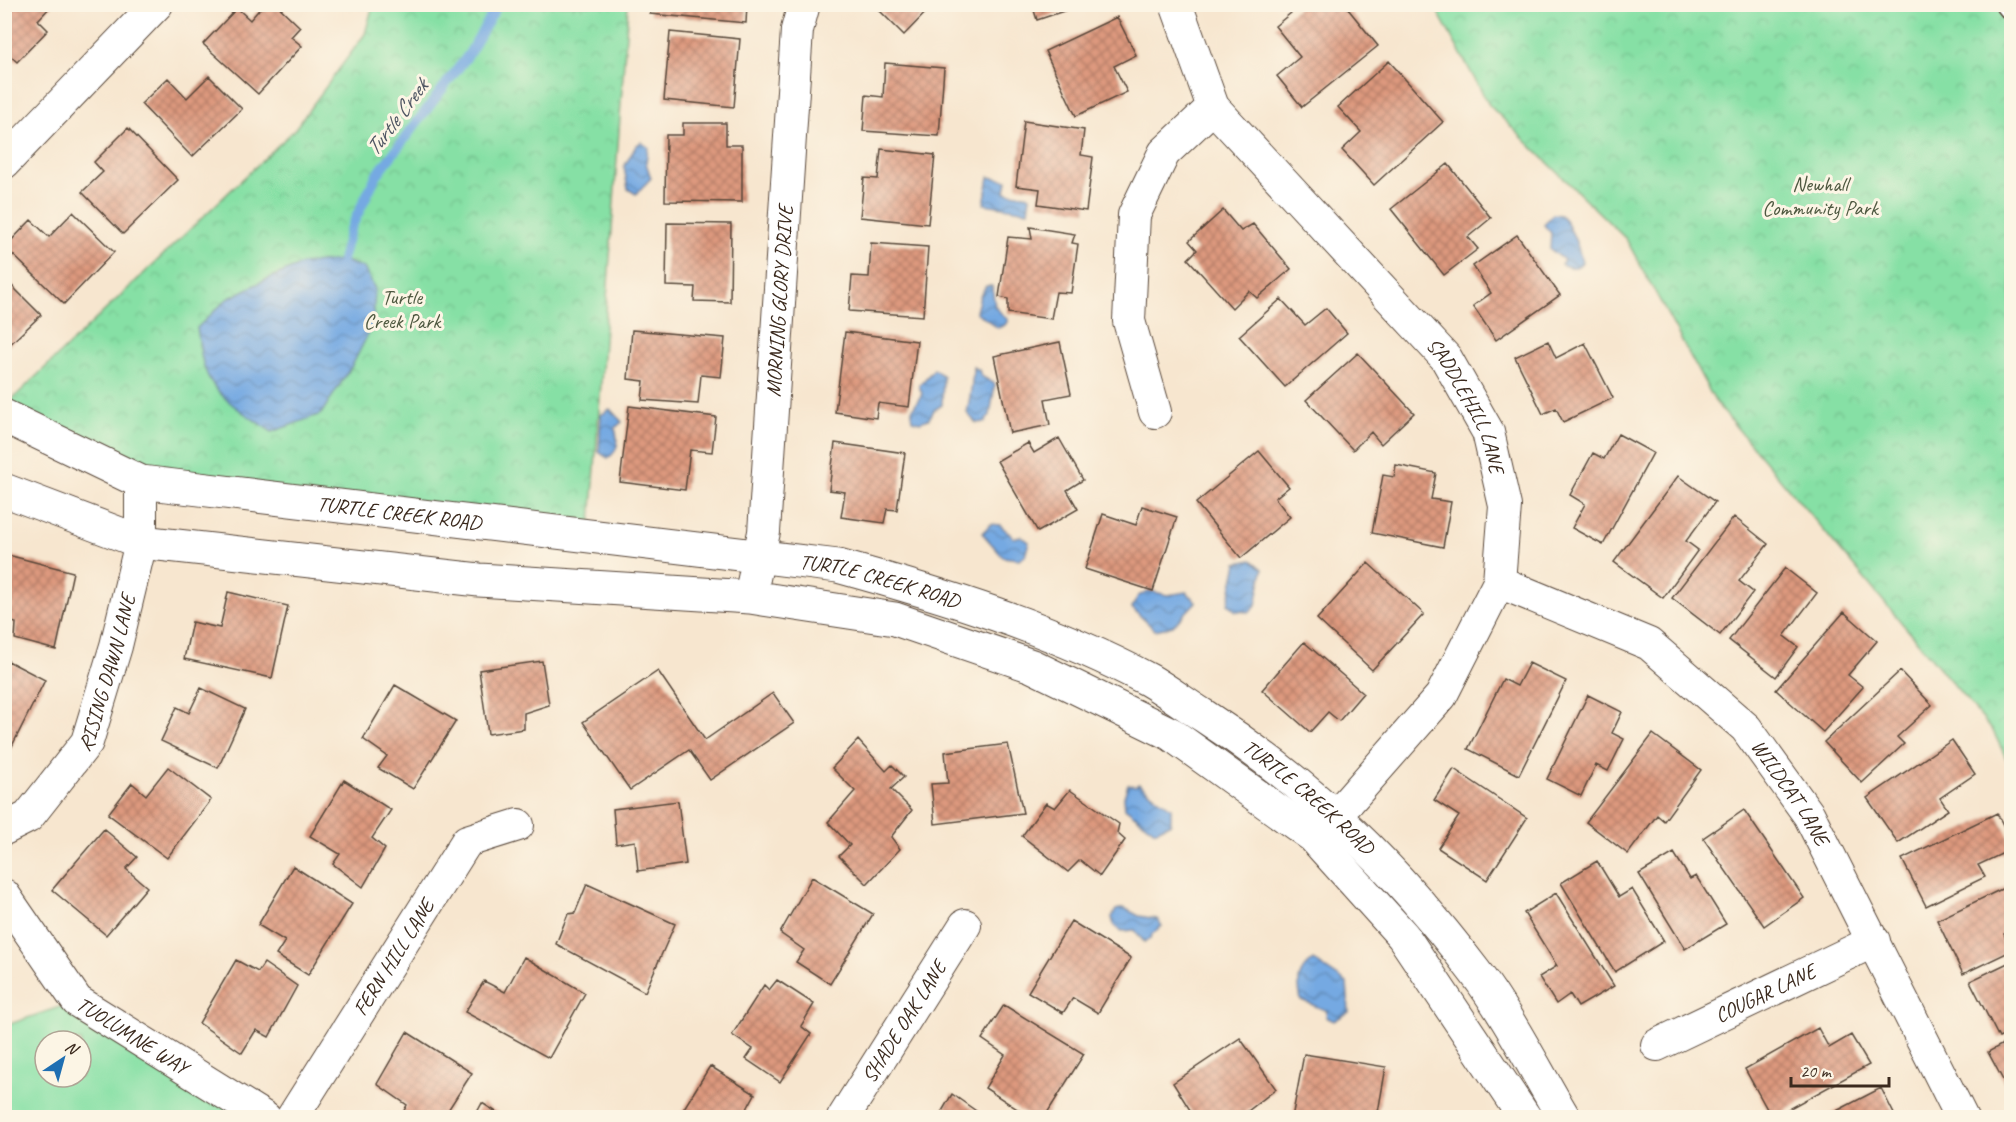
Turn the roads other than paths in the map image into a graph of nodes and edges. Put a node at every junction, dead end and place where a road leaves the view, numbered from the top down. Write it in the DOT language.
graph roads {
  1 [pos="157,4"];
  2 [pos="804,4"];
  3 [pos="1176,4"];
  4 [pos="2003,4"];
  5 [pos="2012,15"];
  6 [pos="1213,107"];
  7 [pos="4,163"];
  8 [pos="1155,412"];
  9 [pos="4,416"];
  10 [pos="141,482"];
  11 [pos="4,490"];
  12 [pos="141,542"];
  13 [pos="759,557"];
  14 [pos="1499,582"];
  15 [pos="750,597"];
  16 [pos="518,825"];
  17 [pos="1325,825"];
  18 [pos="4,829"];
  19 [pos="4,895"];
  20 [pos="965,925"];
  21 [pos="1874,941"];
  22 [pos="1657,1045"];
  23 [pos="265,1118"];
  24 [pos="292,1118"];
  25 [pos="843,1118"];
  26 [pos="1525,1118"];
  27 [pos="1564,1118"];
  28 [pos="1962,1118"];
  1 -- 7 [label="street"];
  2 -- 13 [label="street, MORNING GLORY DRIVE"];
  3 -- 6 [label="street, SADDLEHILL LANE"];
  4 -- 5 [label="lane"];
  6 -- 8 [label="street"];
  6 -- 14 [label="street, SADDLEHILL LANE"];
  9 -- 10 [label="street, TURTLE CREEK ROAD"];
  10 -- 12 [label="street, RISING DAWN LANE"];
  10 -- 13 [label="street, TURTLE CREEK ROAD"];
  11 -- 12 [label="street, TURTLE CREEK ROAD"];
  12 -- 15 [label="street, TURTLE CREEK ROAD"];
  12 -- 18 [label="street, RISING DAWN LANE"];
  13 -- 15 [label="street, MORNING GLORY DRIVE"];
  13 -- 17 [label="street, TURTLE CREEK ROAD"];
  14 -- 17 [label="street, SADDLEHILL LANE"];
  14 -- 21 [label="street, WILDCAT LANE"];
  15 -- 17 [label="street, TURTLE CREEK ROAD"];
  16 -- 24 [label="street, FERN HILL LANE"];
  17 -- 26 [label="street, TURTLE CREEK ROAD"];
  17 -- 27 [label="street, TURTLE CREEK ROAD"];
  19 -- 23 [label="street, TUOLUMNE WAY"];
  20 -- 25 [label="street, SHADE OAK LANE"];
  21 -- 22 [label="street, COUGAR LANE"];
  21 -- 28 [label="street, WILDCAT LANE"];
}
